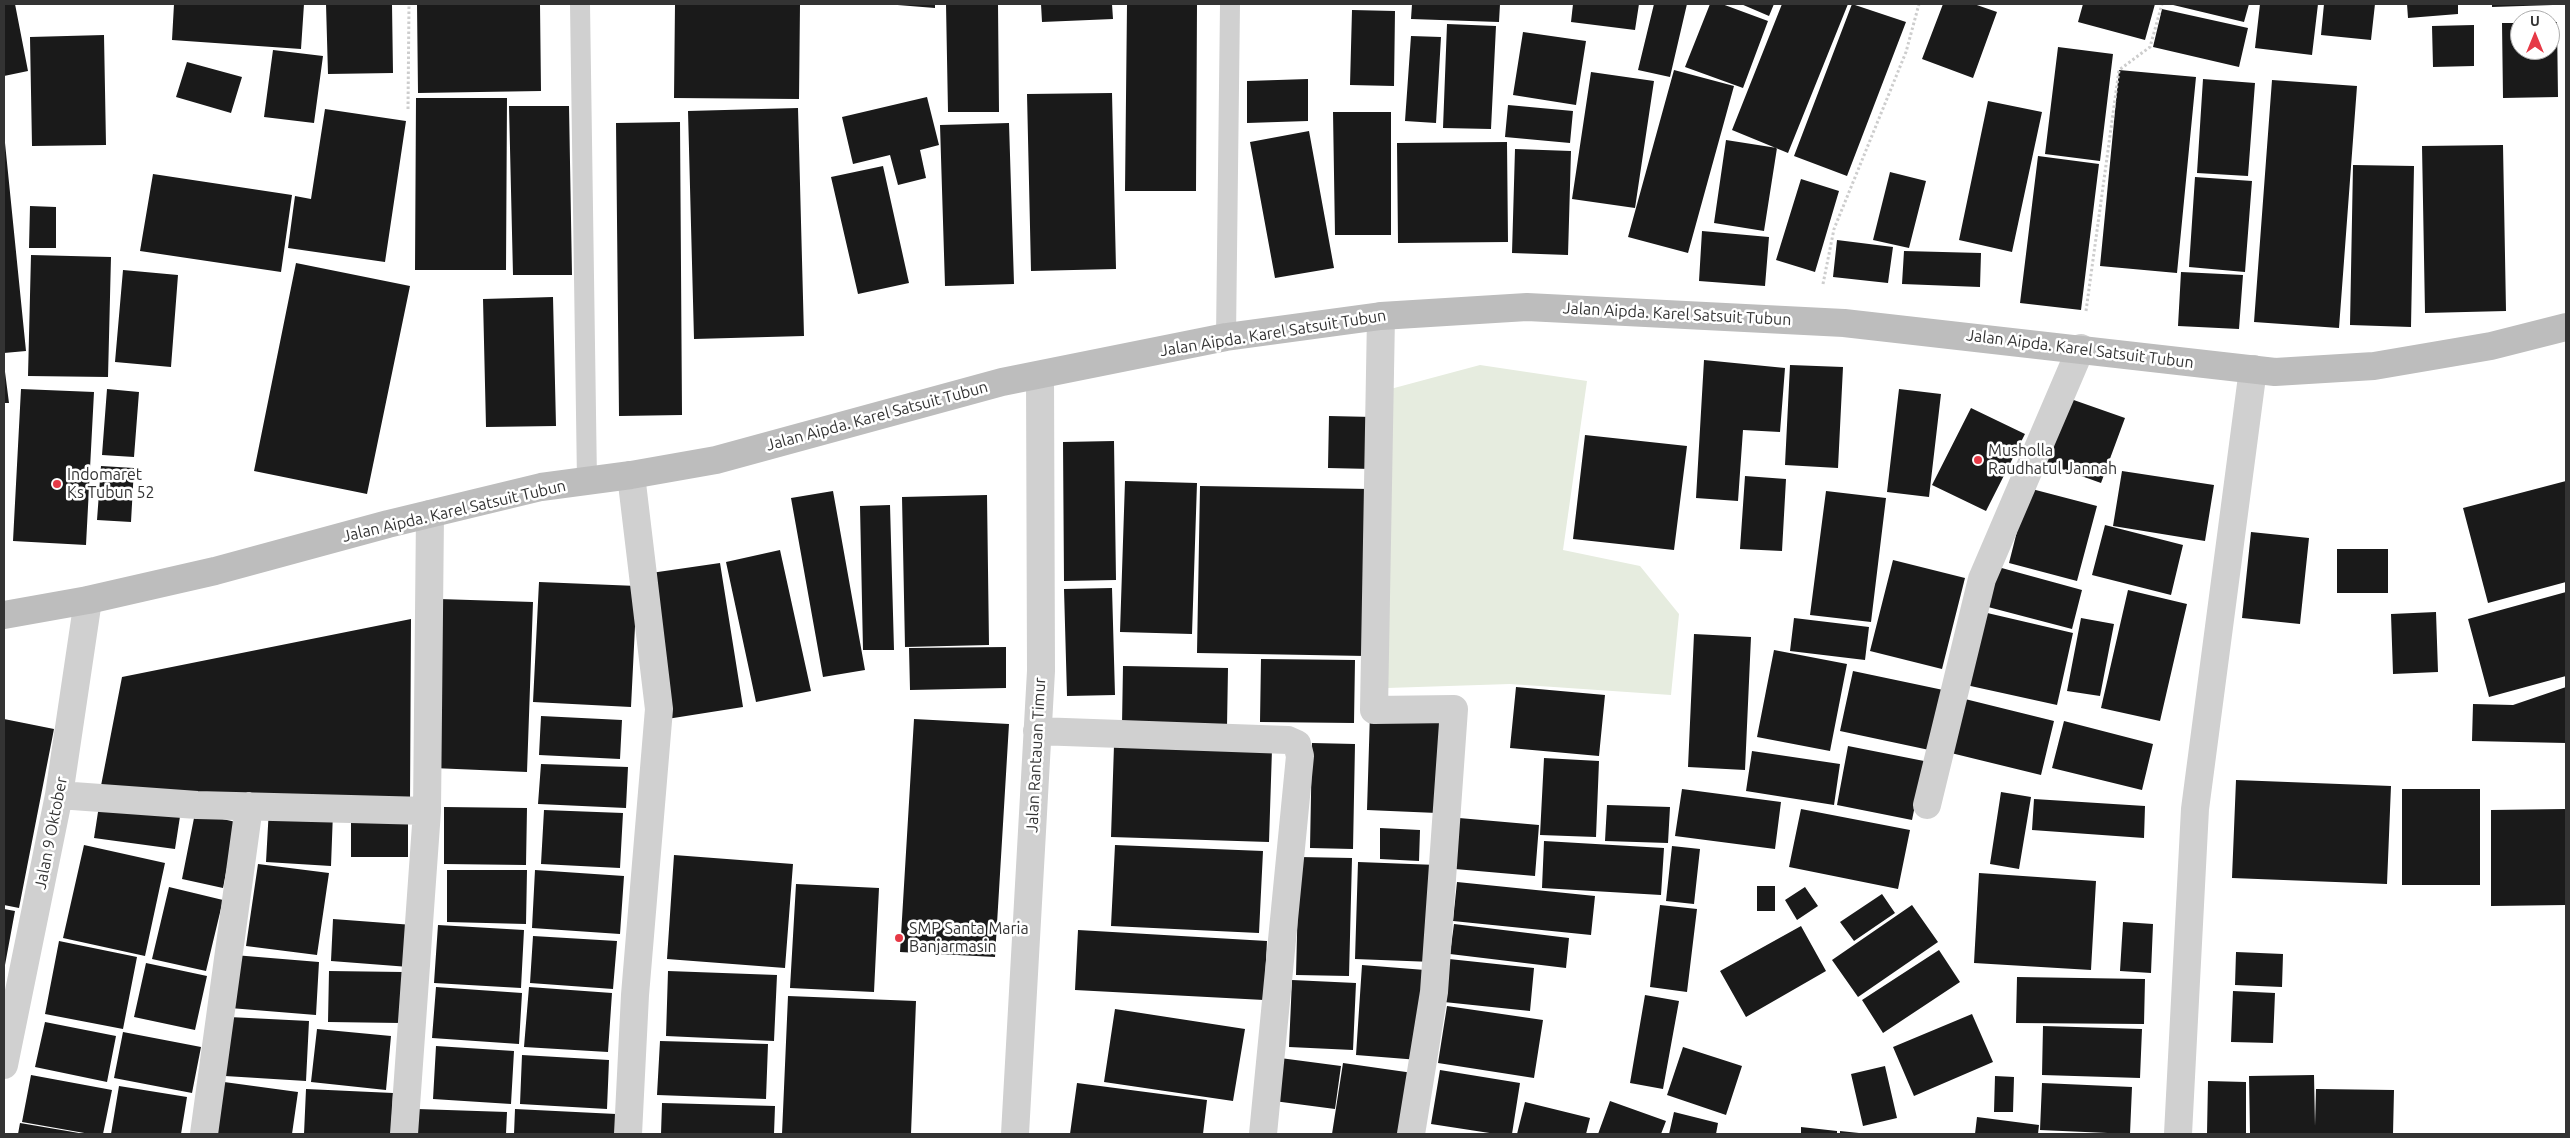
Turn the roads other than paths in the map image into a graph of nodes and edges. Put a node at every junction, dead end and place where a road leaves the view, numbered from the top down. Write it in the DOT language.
graph roads {
  1 [pos="580,4"];
  2 [pos="1230,4"];
  3 [pos="1381,316"];
  4 [pos="2566,327"];
  5 [pos="1226,338"];
  6 [pos="2081,348"];
  7 [pos="2252,369"];
  8 [pos="1040,375"];
  9 [pos="631,475"];
  10 [pos="587,481"];
  11 [pos="430,514"];
  12 [pos="88,600"];
  13 [pos="4,615"];
  14 [pos="1037,731"];
  15 [pos="59,795"];
  16 [pos="1927,805"];
  17 [pos="249,806"];
  18 [pos="427,811"];
  19 [pos="12,984"];
  20 [pos="4,1065"];
  21 [pos="204,1134"];
  22 [pos="404,1134"];
  23 [pos="628,1134"];
  24 [pos="1015,1134"];
  25 [pos="1263,1134"];
  26 [pos="1411,1134"];
  27 [pos="2178,1134"];
  1 -- 10 [label="lane"];
  2 -- 5 [label="lane"];
  3 -- 5 [label="main road, Jalan Aipda. Karel Satsuit Tubun"];
  3 -- 6 [label="main road, Jalan Aipda. Karel Satsuit Tubun"];
  3 -- 26 [label="street"];
  4 -- 7 [label="main road, Jalan Aipda. Karel Satsuit Tubun"];
  5 -- 8 [label="main road, Jalan Aipda. Karel Satsuit Tubun"];
  6 -- 7 [label="main road, Jalan Aipda. Karel Satsuit Tubun"];
  6 -- 16 [label="street"];
  7 -- 27 [label="street"];
  8 -- 9 [label="main road, Jalan Aipda. Karel Satsuit Tubun"];
  8 -- 14 [label="street, Jalan Rantauan Timur"];
  9 -- 10 [label="main road, Jalan Aipda. Karel Satsuit Tubun"];
  9 -- 23 [label="street"];
  10 -- 11 [label="main road, Jalan Aipda. Karel Satsuit Tubun"];
  11 -- 12 [label="main road, Jalan Aipda. Karel Satsuit Tubun"];
  11 -- 18 [label="street"];
  12 -- 13 [label="main road, Jalan Aipda. Karel Satsuit Tubun"];
  12 -- 15 [label="street, Jalan 9 Oktober"];
  14 -- 24 [label="street, Jalan Rantauan Timur"];
  14 -- 25 [label="street"];
  15 -- 17 [label="street"];
  15 -- 19 [label="street, Jalan 9 Oktober"];
  17 -- 18 [label="street"];
  17 -- 21 [label="street"];
  18 -- 22 [label="street"];
  19 -- 20 [label="street, Jalan 9 Oktober"];
}
